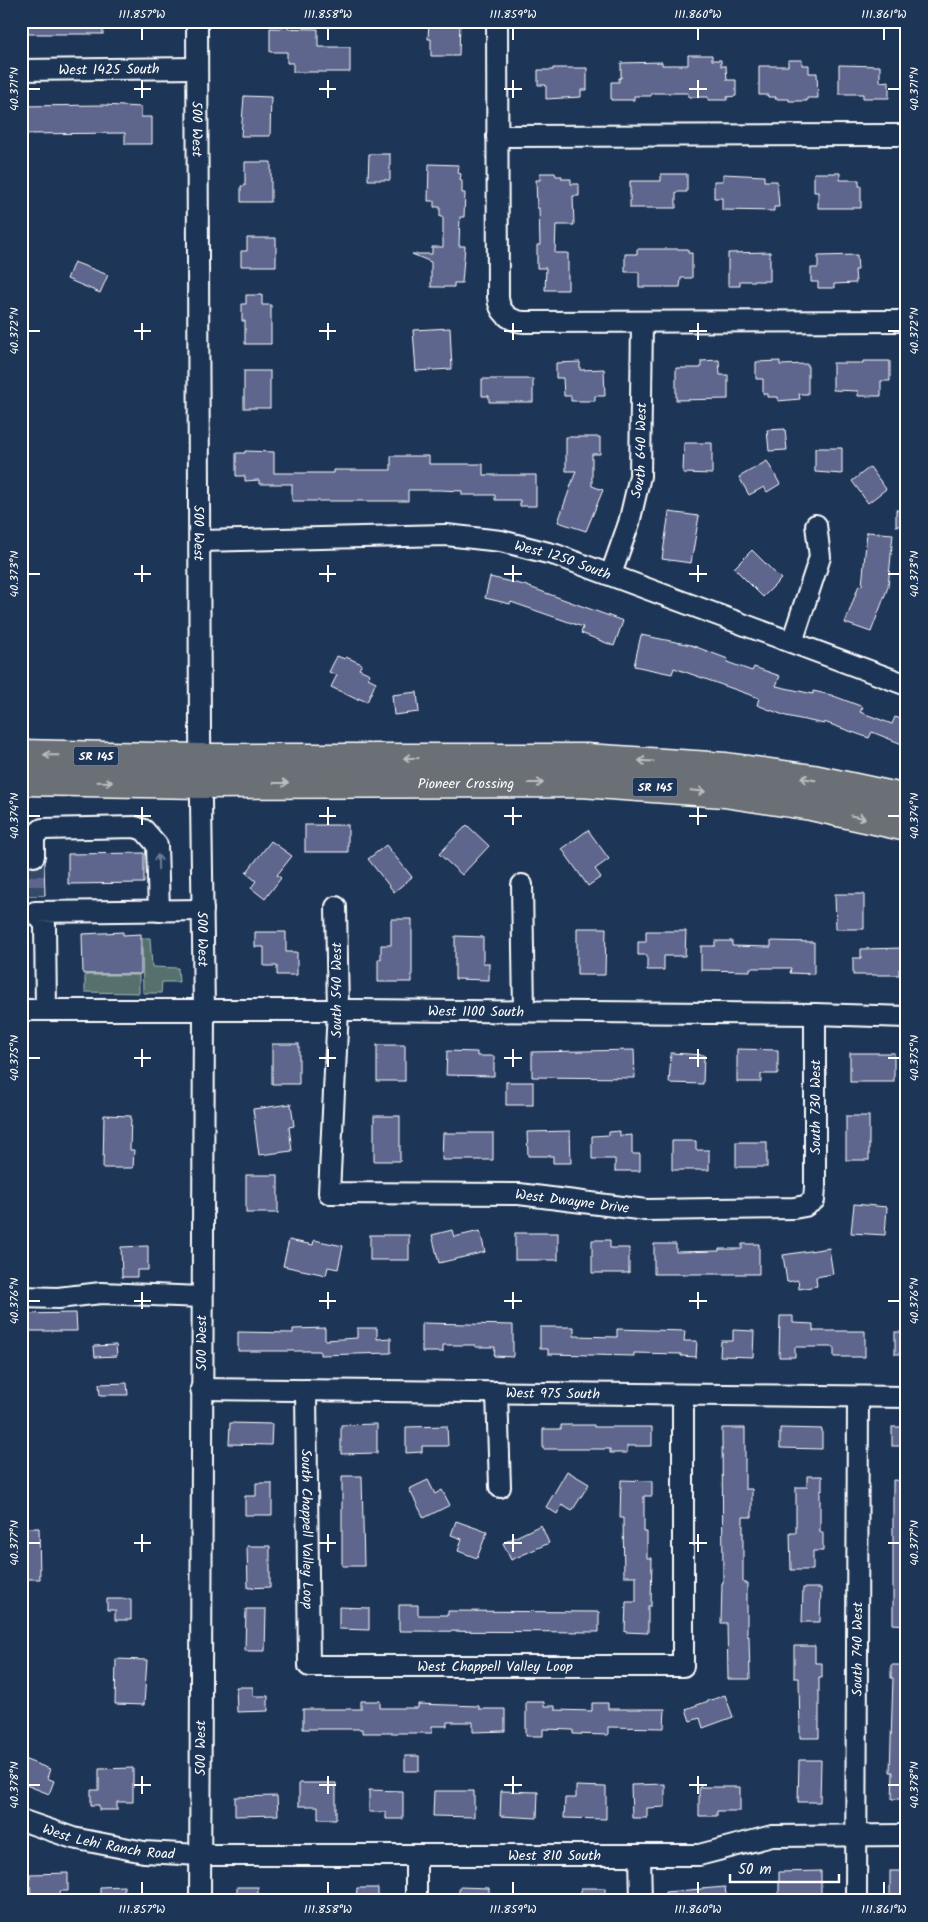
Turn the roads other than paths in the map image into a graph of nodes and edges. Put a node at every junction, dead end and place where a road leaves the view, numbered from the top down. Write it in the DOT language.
graph roads {
  1 [pos="197,21"];
  2 [pos="497,21"];
  3 [pos="197,68"];
  4 [pos="21,70"];
  5 [pos="497,136"];
  6 [pos="907,136"];
  7 [pos="907,321"];
  8 [pos="642,322"];
  9 [pos="816,525"];
  10 [pos="200,541"];
  11 [pos="611,574"];
  12 [pos="792,642"];
  13 [pos="907,685"];
  14 [pos="21,754"];
  15 [pos="201,771"];
  16 [pos="21,781"];
  17 [pos="907,799"];
  18 [pos="907,827"];
  19 [pos="34,856"];
  20 [pos="522,885"];
  21 [pos="336,907"];
  22 [pos="203,910"];
  23 [pos="159,911"];
  24 [pos="21,1010"];
  25 [pos="46,1010"];
  26 [pos="204,1010"];
  27 [pos="338,1010"];
  28 [pos="524,1011"];
  29 [pos="815,1014"];
  30 [pos="907,1017"];
  31 [pos="329,1194"];
  32 [pos="814,1200"];
  33 [pos="21,1297"];
  34 [pos="202,1297"];
  35 [pos="201,1389"];
  36 [pos="306,1390"];
  37 [pos="497,1392"];
  38 [pos="683,1395"];
  39 [pos="907,1396"];
  40 [pos="858,1397"];
  41 [pos="500,1487"];
  42 [pos="309,1666"];
  43 [pos="21,1820"];
  44 [pos="907,1835"];
  45 [pos="856,1836"];
  46 [pos="200,1855"];
  47 [pos="416,1855"];
  48 [pos="640,1855"];
  49 [pos="200,1901"];
  50 [pos="416,1901"];
  51 [pos="641,1901"];
  52 [pos="856,1901"];
  1 -- 3 [label="street, 500 West"];
  2 -- 5 [label="street"];
  3 -- 4 [label="street, West 1425 South"];
  3 -- 10 [label="street, 500 West"];
  5 -- 6 [label="street"];
  5 -- 8 [label="street"];
  7 -- 8 [label="street"];
  8 -- 11 [label="street, South 640 West"];
  9 -- 12 [label="street"];
  10 -- 11 [label="street, West 1250 South"];
  10 -- 15 [label="street, 500 West"];
  11 -- 12 [label="street, West 1250 South"];
  12 -- 13 [label="street, West 1250 South"];
  15 -- 14 [label="highway, Pioneer Crossing / SR 145, one-way"];
  16 -- 15 [label="highway, Pioneer Crossing / SR 145, one-way"];
  17 -- 15 [label="highway, Pioneer Crossing / SR 145, one-way"];
  15 -- 18 [label="highway, Pioneer Crossing / SR 145, one-way"];
  15 -- 22 [label="street, 500 West"];
  23 -- 19 [label="street, one-way"];
  20 -- 28 [label="street"];
  21 -- 27 [label="street, South 540 West"];
  22 -- 23 [label="street"];
  22 -- 26 [label="street, 500 West"];
  23 -- 25 [label="street"];
  24 -- 25 [label="street, West 1100 South"];
  25 -- 26 [label="street, West 1100 South"];
  26 -- 27 [label="street, West 1100 South"];
  26 -- 34 [label="street, 500 West"];
  27 -- 28 [label="street, West 1100 South"];
  27 -- 31 [label="street, South 540 West"];
  28 -- 29 [label="street, West 1100 South"];
  29 -- 30 [label="street, West 1100 South"];
  29 -- 32 [label="street, South 730 West"];
  31 -- 32 [label="street, West Dwayne Drive"];
  33 -- 34 [label="street"];
  34 -- 35 [label="street, 500 West"];
  35 -- 36 [label="street, West 975 South"];
  35 -- 46 [label="street, 500 West"];
  36 -- 37 [label="street, West 975 South"];
  36 -- 42 [label="street, South Chappell Valley Loop"];
  37 -- 38 [label="street, West 975 South"];
  37 -- 41 [label="street"];
  38 -- 40 [label="street, West 975 South"];
  38 -- 42 [label="street, West Chappell Valley Loop"];
  39 -- 40 [label="street, West 975 South"];
  40 -- 45 [label="street, South 740 West"];
  43 -- 46 [label="street, West Lehi Ranch Road"];
  44 -- 45 [label="street, West 810 South"];
  45 -- 48 [label="street, West 810 South"];
  45 -- 52 [label="street, South 740 West"];
  46 -- 47 [label="street, West 810 South"];
  46 -- 49 [label="street, 500 West"];
  47 -- 48 [label="street, West 810 South"];
  47 -- 50 [label="street"];
  48 -- 51 [label="street"];
}
